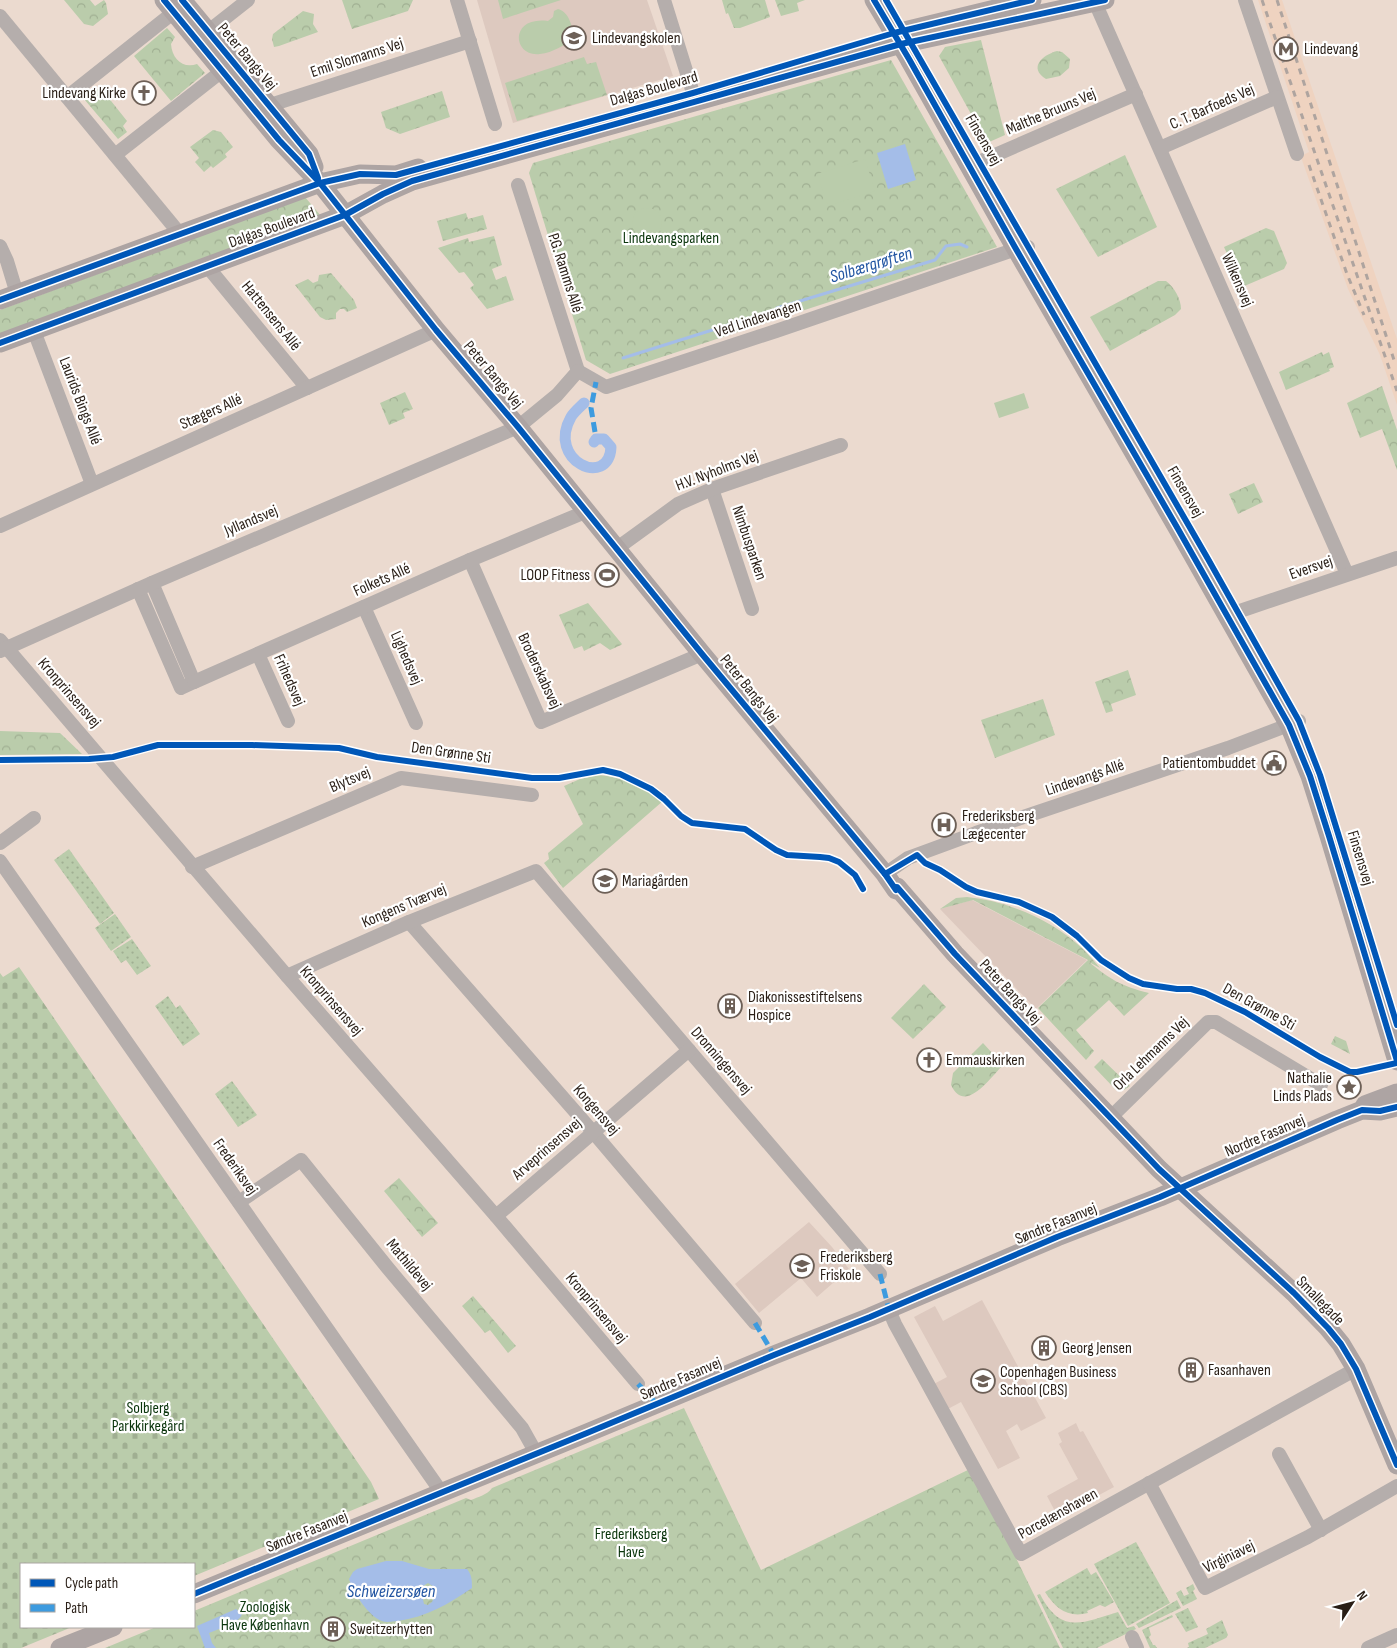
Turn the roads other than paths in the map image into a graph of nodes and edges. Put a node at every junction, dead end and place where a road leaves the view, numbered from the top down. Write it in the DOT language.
graph roads {
  1 [pos="248,0"];
  2 [pos="457,0"];
  3 [pos="664,0"];
  4 [pos="874,0"];
  5 [pos="886,0"];
  6 [pos="1032,0"];
  7 [pos="1245,0"];
  8 [pos="1098,1"];
  9 [pos="176,4"];
  10 [pos="0,16"];
  11 [pos="203,36"];
  12 [pos="902,37"];
  13 [pos="470,40"];
  14 [pos="228,66"];
  15 [pos="1136,94"];
  16 [pos="67,97"];
  17 [pos="695,97"];
  18 [pos="1277,97"];
  19 [pos="262,108"];
  20 [pos="495,124"];
  21 [pos="1160,148"];
  22 [pos="1297,154"];
  23 [pos="115,155"];
  24 [pos="974,163"];
  25 [pos="320,182"];
  26 [pos="518,185"];
  27 [pos="345,215"];
  28 [pos="180,234"];
  29 [pos="0,246"];
  30 [pos="1022,248"];
  31 [pos="207,266"];
  32 [pos="9,297"];
  33 [pos="34,330"];
  34 [pos="436,330"];
  35 [pos="0,343"];
  36 [pos="578,371"];
  37 [pos="307,388"];
  38 [pos="518,427"];
  39 [pos="841,445"];
  40 [pos="92,484"];
  41 [pos="712,489"];
  42 [pos="585,512"];
  43 [pos="0,526"];
  44 [pos="616,549"];
  45 [pos="1397,558"];
  46 [pos="470,560"];
  47 [pos="1347,574"];
  48 [pos="152,583"];
  49 [pos="138,589"];
  50 [pos="364,607"];
  51 [pos="752,609"];
  52 [pos="1232,612"];
  53 [pos="2,646"];
  54 [pos="258,654"];
  55 [pos="702,654"];
  56 [pos="194,682"];
  57 [pos="288,722"];
  58 [pos="416,723"];
  59 [pos="1294,723"];
  60 [pos="532,795"];
  61 [pos="34,818"];
  62 [pos="0,843"];
  63 [pos="0,861"];
  64 [pos="192,867"];
  65 [pos="536,871"];
  66 [pos="885,874"];
  67 [pos="409,922"];
  68 [pos="287,976"];
  69 [pos="1385,1003"];
  70 [pos="1397,1025"];
  71 [pos="689,1050"];
  72 [pos="1397,1061"];
  73 [pos="1321,1085"];
  74 [pos="1397,1093"];
  75 [pos="1397,1107"];
  76 [pos="1362,1110"];
  77 [pos="1110,1118"];
  78 [pos="593,1132"];
  79 [pos="1179,1188"];
  80 [pos="239,1202"];
  81 [pos="496,1216"];
  82 [pos="880,1274"];
  83 [pos="889,1310"];
  84 [pos="755,1323"];
  85 [pos="1356,1370"];
  86 [pos="638,1384"];
  87 [pos="536,1453"];
  88 [pos="1279,1454"];
  89 [pos="1397,1464"];
  90 [pos="1149,1483"];
  91 [pos="1397,1486"];
  92 [pos="442,1493"];
  93 [pos="1321,1530"];
  94 [pos="195,1594"];
  95 [pos="111,1628"];
  96 [pos="1397,1635"];
  97 [pos="60,1648"];
  98 [pos="1368,1648"];
  1 -- 11 [label="street"];
  2 -- 13 [label="street"];
  3 -- 17 [label="street"];
  4 -- 12 [label="street, Finsensvej"];
  5 -- 12 [label="street, Finsensvej"];
  6 -- 12 [label="street, Dalgas Boulevard"];
  7 -- 18 [label="street, C. T. Barfoeds Vej"];
  8 -- 12 [label="street, Dalgas Boulevard"];
  8 -- 15 [label="street, Wilkensvej"];
  9 -- 11 [label="street, Peter Bangs Vej"];
  9 -- 16 [label="street"];
  10 -- 16 [label="street"];
  11 -- 14 [label="street, Peter Bangs Vej"];
  12 -- 17 [label="street, Dalgas Boulevard"];
  12 -- 24 [label="street, Finsensvej"];
  13 -- 19 [label="street, Emil Slomanns Vej"];
  13 -- 20 [label="street"];
  14 -- 19 [label="street, Peter Bangs Vej"];
  14 -- 23 [label="street"];
  15 -- 21 [label="street, Wilkensvej"];
  15 -- 24 [label="street, Malthe Bruuns Vej"];
  16 -- 23 [label="street"];
  17 -- 25 [label="street, Dalgas Boulevard"];
  17 -- 27 [label="street, Dalgas Boulevard"];
  18 -- 21 [label="street, C. T. Barfoeds Vej"];
  18 -- 22 [label="street, C. T. Barfoeds Vej"];
  19 -- 25 [label="street, Peter Bangs Vej"];
  21 -- 47 [label="street, Wilkensvej"];
  23 -- 28 [label="street"];
  24 -- 30 [label="street, Finsensvej"];
  25 -- 27 [label="street, Peter Bangs Vej"];
  25 -- 28 [label="street, Dalgas Boulevard"];
  26 -- 36 [label="street, P.G. Ramms Allé"];
  27 -- 31 [label="street, Dalgas Boulevard"];
  27 -- 34 [label="street, Peter Bangs Vej"];
  28 -- 32 [label="street, Dalgas Boulevard"];
  29 -- 32 [label="street"];
  30 -- 36 [label="street, Ved Lindevangen"];
  30 -- 52 [label="street, Finsensvej"];
  31 -- 33 [label="street, Dalgas Boulevard"];
  31 -- 37 [label="street, Hattensens Allé"];
  33 -- 35 [label="street, Dalgas Boulevard"];
  33 -- 40 [label="street, Laurids Bings Allé"];
  34 -- 37 [label="street, Stægers Allé"];
  34 -- 38 [label="street, Peter Bangs Vej"];
  36 -- 38 [label="street"];
  37 -- 40 [label="street, Stægers Allé"];
  38 -- 42 [label="street, Peter Bangs Vej"];
  38 -- 48 [label="street, Jyllandsvej"];
  39 -- 41 [label="street, H.V. Nyholms Vej"];
  40 -- 43 [label="street, Stægers Allé"];
  41 -- 44 [label="street, H.V. Nyholms Vej"];
  41 -- 51 [label="street, Nimbusparken"];
  42 -- 44 [label="street, Peter Bangs Vej"];
  42 -- 46 [label="street, Folkets Allé"];
  44 -- 55 [label="street, Peter Bangs Vej"];
  45 -- 47 [label="street, Eversvej"];
  46 -- 50 [label="street, Folkets Allé"];
  46 -- 55 [label="street, Broderskabsvej"];
  47 -- 52 [label="street, Eversvej"];
  48 -- 49 [label="street, Jyllandsvej"];
  48 -- 56 [label="street"];
  49 -- 53 [label="street, Jyllandsvej"];
  49 -- 56 [label="street"];
  50 -- 54 [label="street, Folkets Allé"];
  50 -- 58 [label="street, Lighedsvej"];
  52 -- 59 [label="street, Finsensvej"];
  53 -- 64 [label="street, Kronprinsensvej"];
  54 -- 56 [label="street, Folkets Allé"];
  54 -- 57 [label="street, Frihedsvej"];
  55 -- 66 [label="street, Peter Bangs Vej"];
  59 -- 66 [label="street, Lindevangs Allé"];
  59 -- 69 [label="street, Finsensvej"];
  60 -- 64 [label="street, Blytsvej"];
  61 -- 62 [label="street"];
  63 -- 80 [label="street, Frederiksvej"];
  64 -- 68 [label="street, Kronprinsensvej"];
  65 -- 67 [label="street, Kongens Tværvej"];
  65 -- 71 [label="street, Dronningensvej"];
  66 -- 77 [label="street, Peter Bangs Vej"];
  67 -- 68 [label="street, Kongens Tværvej"];
  67 -- 78 [label="street, Kongensvej"];
  68 -- 81 [label="street, Kronprinsensvej"];
  69 -- 70 [label="street, Finsensvej"];
  69 -- 72 [label="street, Finsensvej"];
  71 -- 78 [label="street, Arveprinsensvej"];
  71 -- 82 [label="street, Dronningensvej"];
  73 -- 77 [label="street, Orla Lehmanns Vej"];
  74 -- 76 [label="street, Nordre Fasanvej"];
  75 -- 76 [label="street, Nordre Fasanvej"];
  76 -- 79 [label="street, Nordre Fasanvej"];
  77 -- 79 [label="street, Peter Bangs Vej"];
  78 -- 81 [label="street, Arveprinsensvej"];
  78 -- 84 [label="street, Kongensvej"];
  79 -- 83 [label="street, Søndre Fasanvej"];
  79 -- 85 [label="street, Smallegade"];
  80 -- 87 [label="street, Mathildevej"];
  80 -- 92 [label="street, Frederiksvej"];
  81 -- 86 [label="street, Kronprinsensvej"];
  83 -- 87 [label="street, Søndre Fasanvej"];
  83 -- 90 [label="street, Porcelænshaven"];
  85 -- 89 [label="street, Smallegade"];
  85 -- 90 [label="street, Porcelænshaven"];
  87 -- 92 [label="street, Søndre Fasanvej"];
  88 -- 93 [label="street"];
  90 -- 93 [label="street, Virginiavej"];
  91 -- 93 [label="street, Virginiavej"];
  92 -- 94 [label="street, Søndre Fasanvej"];
  95 -- 97 [label="street"];
  96 -- 98 [label="street"];
}
